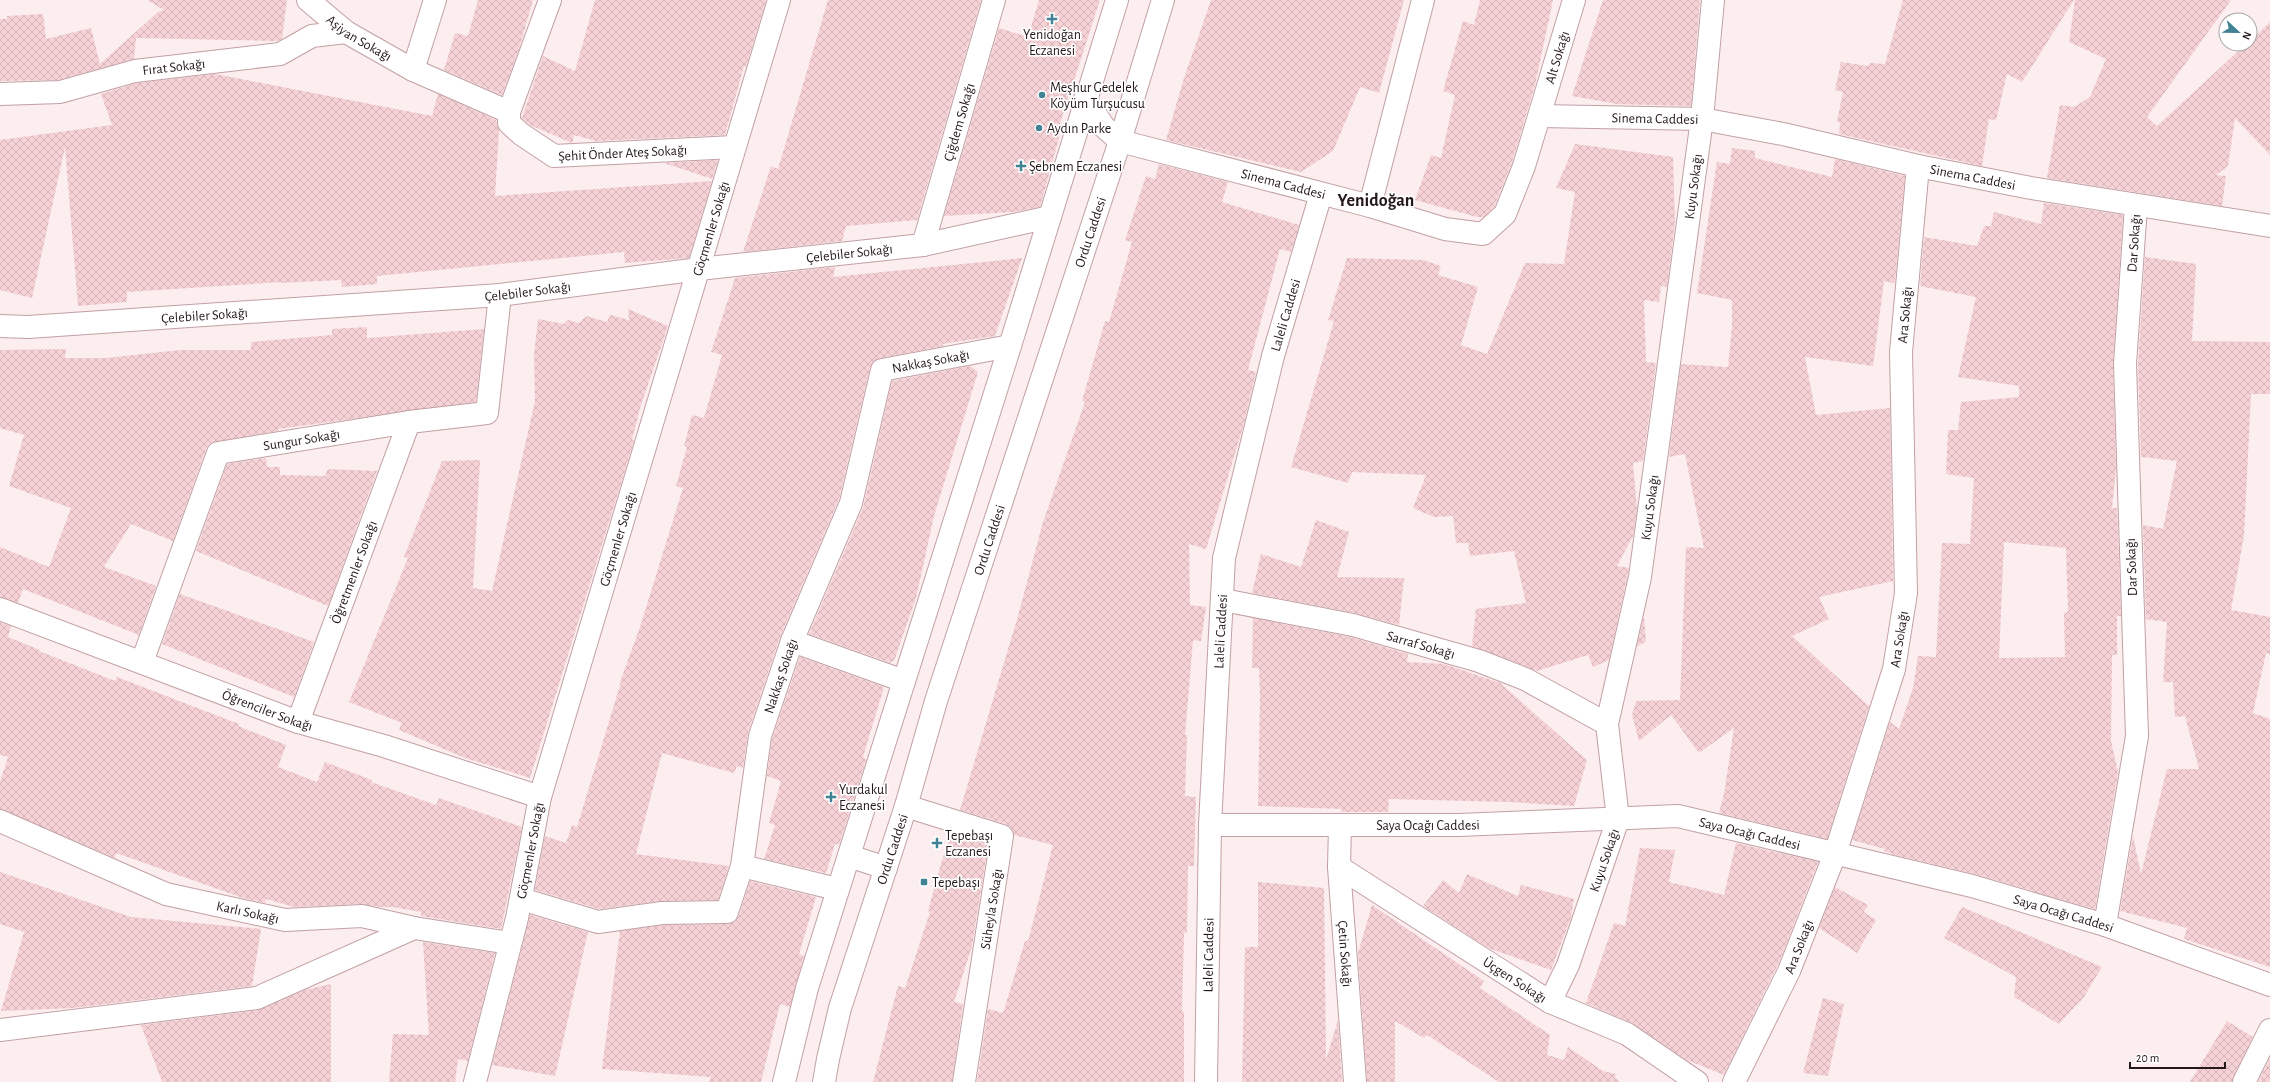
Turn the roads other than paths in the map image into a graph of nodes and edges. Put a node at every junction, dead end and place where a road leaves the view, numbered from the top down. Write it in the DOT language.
graph roads {
  1 [pos="308,0"];
  2 [pos="435,0"];
  3 [pos="550,0"];
  4 [pos="779,0"];
  5 [pos="994,0"];
  6 [pos="1117,0"];
  7 [pos="1163,0"];
  8 [pos="1423,0"];
  9 [pos="1574,0"];
  10 [pos="1713,0"];
  11 [pos="346,32"];
  12 [pos="414,70"];
  13 [pos="0,94"];
  14 [pos="1085,99"];
  15 [pos="509,112"];
  16 [pos="1540,116"];
  17 [pos="1702,120"];
  18 [pos="1120,141"];
  19 [pos="734,146"];
  20 [pos="1918,166"];
  21 [pos="1321,194"];
  22 [pos="1370,206"];
  23 [pos="2136,206"];
  24 [pos="1050,217"];
  25 [pos="2270,226"];
  26 [pos="923,245"];
  27 [pos="699,270"];
  28 [pos="500,295"];
  29 [pos="0,326"];
  30 [pos="1010,346"];
  31 [pos="409,422"];
  32 [pos="1223,600"];
  33 [pos="0,609"];
  34 [pos="792,641"];
  35 [pos="142,662"];
  36 [pos="904,682"];
  37 [pos="298,722"];
  38 [pos="1607,724"];
  39 [pos="540,797"];
  40 [pos="906,806"];
  41 [pos="1618,819"];
  42 [pos="0,821"];
  43 [pos="1210,825"];
  44 [pos="1340,826"];
  45 [pos="1835,854"];
  46 [pos="849,856"];
  47 [pos="742,866"];
  48 [pos="1339,866"];
  49 [pos="886,868"];
  50 [pos="837,890"];
  51 [pos="521,899"];
  52 [pos="2105,925"];
  53 [pos="414,928"];
  54 [pos="509,943"];
  55 [pos="2270,985"];
  56 [pos="1550,1002"];
  57 [pos="0,1030"];
  58 [pos="2270,1030"];
  59 [pos="481,1081"];
  60 [pos="784,1082"];
  61 [pos="824,1082"];
  62 [pos="964,1082"];
  63 [pos="1206,1082"];
  64 [pos="1355,1082"];
  65 [pos="1697,1082"];
  66 [pos="1734,1082"];
  67 [pos="2244,1082"];
  1 -- 11 [label="street, Aşiyan Sokağı"];
  2 -- 12 [label="street"];
  3 -- 15 [label="street"];
  4 -- 19 [label="street, Göçmenler Sokağı"];
  5 -- 26 [label="street, Çiğdem Sokağı"];
  6 -- 14 [label="street"];
  7 -- 18 [label="street, Ordu Caddesi"];
  8 -- 22 [label="street"];
  9 -- 16 [label="street, Alt Sokağı"];
  10 -- 17 [label="street, Kuyu Sokağı"];
  11 -- 12 [label="street, Aşiyan Sokağı"];
  11 -- 13 [label="street, Fırat Sokağı"];
  12 -- 15 [label="street, Aşiyan Sokağı"];
  14 -- 18 [label="street"];
  14 -- 24 [label="street"];
  15 -- 19 [label="street, Şehit Önder Ateş Sokağı"];
  16 -- 17 [label="street, Sinema Caddesi"];
  16 -- 22 [label="street, Sinema Caddesi"];
  17 -- 20 [label="street, Sinema Caddesi"];
  17 -- 38 [label="street, Kuyu Sokağı"];
  18 -- 21 [label="street, Sinema Caddesi"];
  18 -- 40 [label="street, Ordu Caddesi"];
  19 -- 27 [label="street, Göçmenler Sokağı"];
  20 -- 23 [label="street, Sinema Caddesi"];
  20 -- 45 [label="street, Ara Sokağı"];
  21 -- 22 [label="street, Sinema Caddesi"];
  21 -- 32 [label="street, Laleli Caddesi"];
  23 -- 25 [label="street, Sinema Caddesi"];
  23 -- 52 [label="street, Dar Sokağı"];
  24 -- 26 [label="street, Çelebiler Sokağı"];
  24 -- 30 [label="street"];
  26 -- 27 [label="street, Çelebiler Sokağı"];
  27 -- 28 [label="street, Çelebiler Sokağı"];
  27 -- 39 [label="street, Göçmenler Sokağı"];
  28 -- 29 [label="street, Çelebiler Sokağı"];
  28 -- 31 [label="street, Sungur Sokağı"];
  30 -- 34 [label="street, Nakkaş Sokağı"];
  30 -- 36 [label="street"];
  31 -- 35 [label="street, Sungur Sokağı"];
  31 -- 37 [label="street, Öğretmenler Sokağı"];
  32 -- 38 [label="street, Sarraf Sokağı"];
  32 -- 43 [label="street, Laleli Caddesi"];
  33 -- 35 [label="street, Öğrenciler Sokağı"];
  34 -- 36 [label="street"];
  34 -- 47 [label="street, Nakkaş Sokağı"];
  35 -- 37 [label="street, Öğrenciler Sokağı"];
  36 -- 46 [label="street"];
  37 -- 39 [label="street, Öğrenciler Sokağı"];
  38 -- 41 [label="street, Kuyu Sokağı"];
  39 -- 51 [label="street, Göçmenler Sokağı"];
  40 -- 49 [label="street, Ordu Caddesi"];
  40 -- 62 [label="street, Süheyla Sokağı"];
  41 -- 44 [label="street, Saya Ocağı Caddesi"];
  41 -- 45 [label="street, Saya Ocağı Caddesi"];
  41 -- 56 [label="street, Kuyu Sokağı"];
  42 -- 53 [label="street, Karlı Sokağı"];
  43 -- 44 [label="street, Saya Ocağı Caddesi"];
  43 -- 63 [label="street, Laleli Caddesi"];
  44 -- 48 [label="street, Çetin Sokağı"];
  45 -- 52 [label="street, Saya Ocağı Caddesi"];
  45 -- 66 [label="street, Ara Sokağı"];
  46 -- 49 [label="street"];
  46 -- 50 [label="street"];
  47 -- 50 [label="street"];
  47 -- 51 [label="street, Nakkaş Sokağı"];
  48 -- 56 [label="street, Üçgen Sokağı"];
  48 -- 64 [label="street, Çetin Sokağı"];
  49 -- 61 [label="street, Ordu Caddesi"];
  50 -- 60 [label="street"];
  51 -- 54 [label="street, Göçmenler Sokağı"];
  52 -- 55 [label="street, Saya Ocağı Caddesi"];
  53 -- 54 [label="street, Karlı Sokağı"];
  53 -- 57 [label="street"];
  54 -- 59 [label="street, Göçmenler Sokağı"];
  56 -- 65 [label="street, Üçgen Sokağı"];
  58 -- 67 [label="street"];
}
